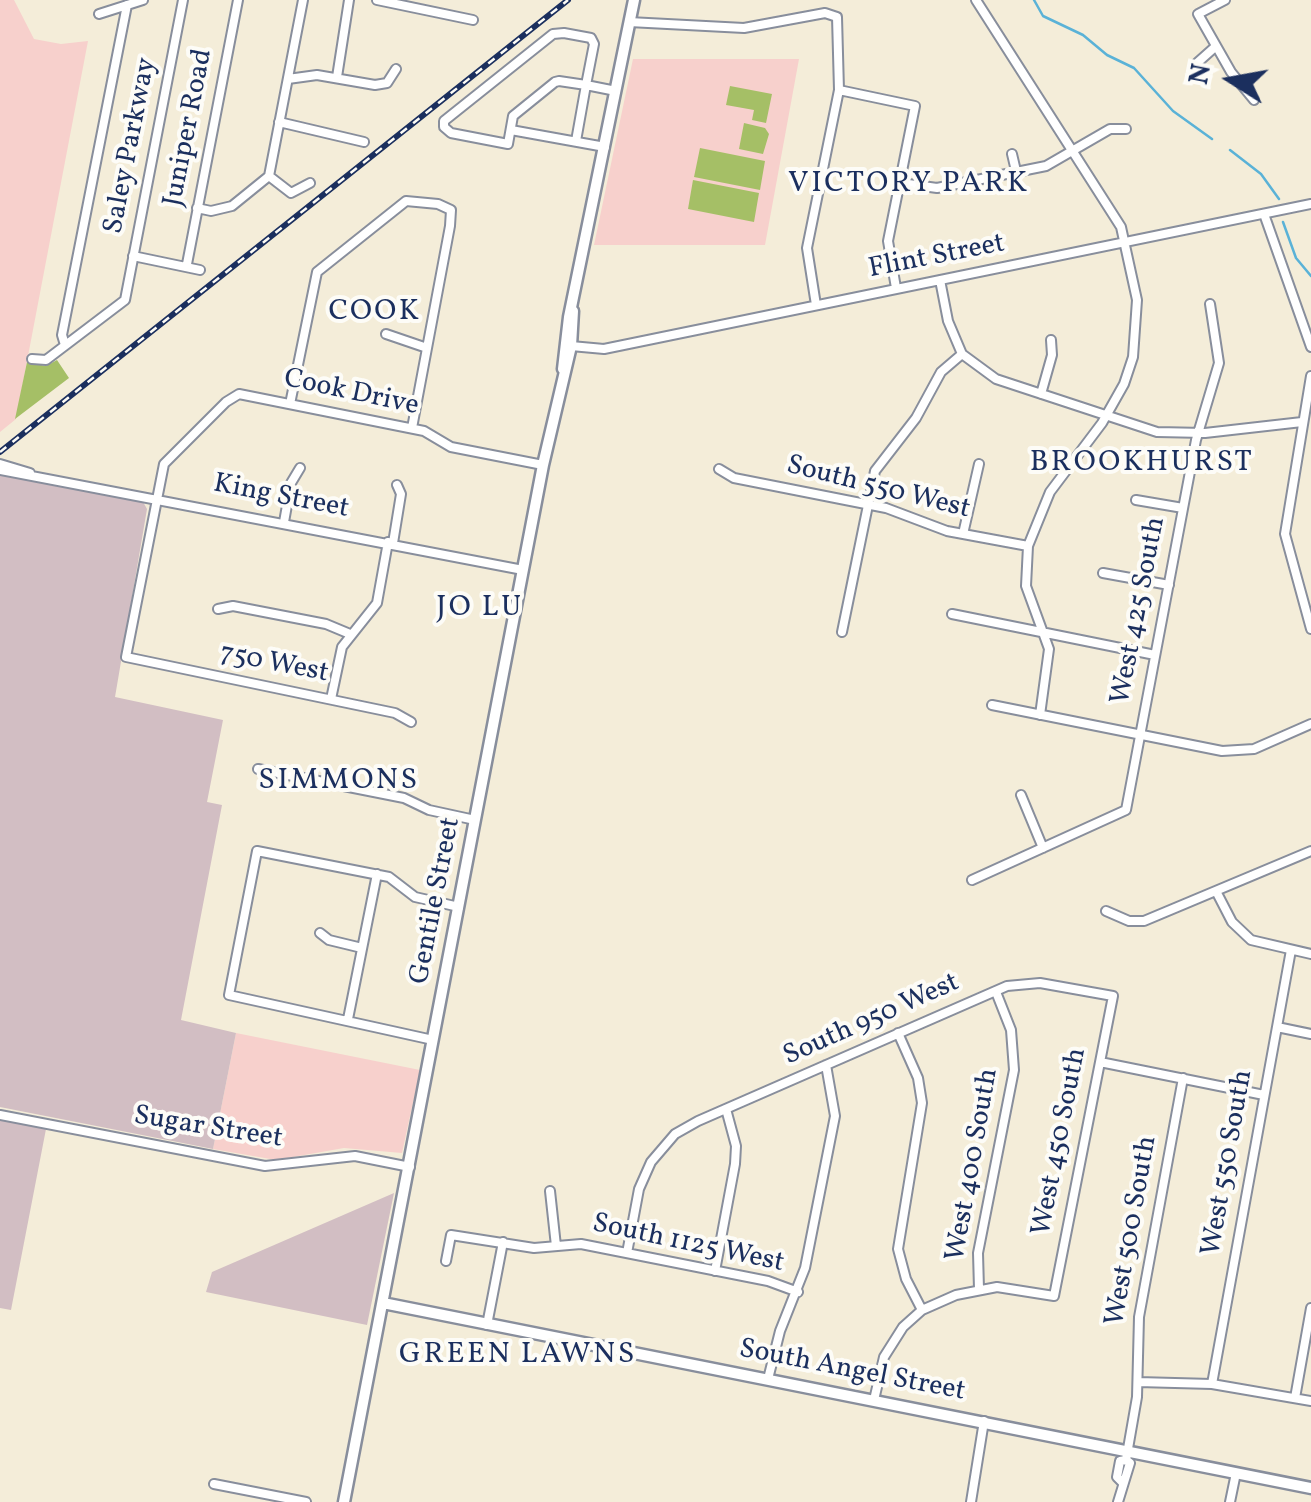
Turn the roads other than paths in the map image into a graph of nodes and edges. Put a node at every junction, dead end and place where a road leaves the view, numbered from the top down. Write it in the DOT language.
graph roads {
  1 [pos="143,0"];
  2 [pos="183,0"];
  3 [pos="238,0"];
  4 [pos="303,0"];
  5 [pos="349,0"];
  6 [pos="377,0"];
  7 [pos="634,0"];
  8 [pos="976,0"];
  9 [pos="1225,0"];
  10 [pos="126,5"];
  11 [pos="99,14"];
  12 [pos="473,20"];
  13 [pos="629,22"];
  14 [pos="1215,46"];
  15 [pos="1197,64"];
  16 [pos="396,69"];
  17 [pos="337,77"];
  18 [pos="288,79"];
  19 [pos="586,85"];
  20 [pos="839,90"];
  21 [pos="616,91"];
  22 [pos="1254,100"];
  23 [pos="279,122"];
  24 [pos="1126,129"];
  25 [pos="511,130"];
  26 [pos="576,141"];
  27 [pos="364,142"];
  28 [pos="606,146"];
  29 [pos="1073,152"];
  30 [pos="1012,154"];
  31 [pos="1016,171"];
  32 [pos="268,176"];
  33 [pos="310,183"];
  34 [pos="901,183"];
  35 [pos="1311,204"];
  36 [pos="197,208"];
  37 [pos="1264,214"];
  38 [pos="1127,243"];
  39 [pos="133,256"];
  40 [pos="186,264"];
  41 [pos="200,270"];
  42 [pos="940,280"];
  43 [pos="896,288"];
  44 [pos="816,304"];
  45 [pos="1210,304"];
  46 [pos="573,312"];
  47 [pos="386,334"];
  48 [pos="1051,340"];
  49 [pos="65,346"];
  50 [pos="570,346"];
  51 [pos="1311,347"];
  52 [pos="427,348"];
  53 [pos="962,354"];
  54 [pos="32,359"];
  55 [pos="562,368"];
  56 [pos="1311,376"];
  57 [pos="1040,394"];
  58 [pos="290,404"];
  59 [pos="1106,417"];
  60 [pos="1302,422"];
  61 [pos="412,428"];
  62 [pos="1198,433"];
  63 [pos="979,464"];
  64 [pos="543,465"];
  65 [pos="0,467"];
  66 [pos="300,468"];
  67 [pos="720,469"];
  68 [pos="397,485"];
  69 [pos="155,497"];
  70 [pos="1136,500"];
  71 [pos="866,504"];
  72 [pos="1183,508"];
  73 [pos="284,522"];
  74 [pos="963,534"];
  75 [pos="391,543"];
  76 [pos="1028,546"];
  77 [pos="523,570"];
  78 [pos="1103,573"];
  79 [pos="1168,585"];
  80 [pos="218,608"];
  81 [pos="952,614"];
  82 [pos="1311,629"];
  83 [pos="842,632"];
  84 [pos="1042,633"];
  85 [pos="350,634"];
  86 [pos="1155,655"];
  87 [pos="331,700"];
  88 [pos="992,705"];
  89 [pos="1040,715"];
  90 [pos="411,722"];
  91 [pos="1311,724"];
  92 [pos="1140,735"];
  93 [pos="258,770"];
  94 [pos="1022,795"];
  95 [pos="475,820"];
  96 [pos="1043,848"];
  97 [pos="1311,851"];
  98 [pos="377,874"];
  99 [pos="972,880"];
  100 [pos="1217,894"];
  101 [pos="459,907"];
  102 [pos="1106,910"];
  103 [pos="320,933"];
  104 [pos="362,948"];
  105 [pos="1291,950"];
  106 [pos="1311,954"];
  107 [pos="996,992"];
  108 [pos="1113,996"];
  109 [pos="348,1019"];
  110 [pos="1276,1027"];
  111 [pos="898,1033"];
  112 [pos="1311,1034"];
  113 [pos="433,1040"];
  114 [pos="1100,1062"];
  115 [pos="826,1065"];
  116 [pos="1183,1078"];
  117 [pos="1264,1096"];
  118 [pos="726,1109"];
  119 [pos="0,1115"];
  120 [pos="410,1167"];
  121 [pos="550,1191"];
  122 [pos="504,1242"];
  123 [pos="556,1246"];
  124 [pos="628,1254"];
  125 [pos="446,1261"];
  126 [pos="714,1271"];
  127 [pos="979,1289"];
  128 [pos="798,1292"];
  129 [pos="383,1304"];
  130 [pos="1311,1308"];
  131 [pos="922,1310"];
  132 [pos="487,1325"];
  133 [pos="768,1378"];
  134 [pos="1138,1382"];
  135 [pos="1212,1384"];
  136 [pos="1295,1398"];
  137 [pos="874,1400"];
  138 [pos="1311,1401"];
  139 [pos="984,1421"];
  140 [pos="1127,1456"];
  141 [pos="1236,1473"];
  142 [pos="214,1484"];
  143 [pos="1311,1488"];
  144 [pos="260,1498"];
  145 [pos="306,1502"];
  146 [pos="344,1502"];
  147 [pos="971,1502"];
  148 [pos="1118,1502"];
  149 [pos="1230,1502"];
  1 -- 10 [label="street"];
  2 -- 39 [label="street, Saley Parkway"];
  3 -- 36 [label="street, Juniper Road"];
  4 -- 18 [label="street"];
  5 -- 17 [label="street"];
  6 -- 12 [label="street"];
  7 -- 13 [label="main road, Gentile Street"];
  8 -- 29 [label="street"];
  9 -- 14 [label="street"];
  10 -- 11 [label="street"];
  10 -- 49 [label="street"];
  13 -- 20 [label="street"];
  13 -- 21 [label="main road, Gentile Street"];
  14 -- 15 [label="street"];
  14 -- 22 [label="street"];
  16 -- 17 [label="street"];
  17 -- 18 [label="street"];
  18 -- 23 [label="street"];
  19 -- 21 [label="street"];
  19 -- 25 [label="street"];
  19 -- 25 [label="street"];
  19 -- 26 [label="street"];
  20 -- 34 [label="street"];
  20 -- 44 [label="street"];
  21 -- 28 [label="main road, Gentile Street"];
  23 -- 27 [label="street"];
  23 -- 32 [label="street"];
  24 -- 29 [label="street"];
  25 -- 26 [label="street"];
  26 -- 28 [label="street"];
  28 -- 46 [label="main road, Gentile Street"];
  29 -- 31 [label="street"];
  29 -- 38 [label="street"];
  30 -- 31 [label="street"];
  31 -- 34 [label="street"];
  32 -- 33 [label="street"];
  32 -- 36 [label="street"];
  34 -- 43 [label="street"];
  35 -- 37 [label="street, Flint Street"];
  36 -- 40 [label="street, Juniper Road"];
  37 -- 38 [label="street, Flint Street"];
  37 -- 51 [label="street"];
  38 -- 42 [label="street, Flint Street"];
  38 -- 59 [label="street"];
  39 -- 40 [label="street"];
  39 -- 49 [label="street, Saley Parkway"];
  40 -- 41 [label="street"];
  42 -- 43 [label="street, Flint Street"];
  42 -- 53 [label="street"];
  43 -- 44 [label="street, Flint Street"];
  44 -- 50 [label="street, Flint Street"];
  45 -- 62 [label="street, West 425 South"];
  46 -- 50 [label="main road, Gentile Street"];
  46 -- 55 [label="main road, Gentile Street"];
  47 -- 52 [label="street"];
  48 -- 57 [label="street"];
  49 -- 54 [label="street"];
  50 -- 55 [label="main road, Gentile Street"];
  52 -- 58 [label="street"];
  52 -- 61 [label="street"];
  53 -- 57 [label="street"];
  53 -- 71 [label="street"];
  55 -- 64 [label="main road, Gentile Street"];
  56 -- 60 [label="street"];
  57 -- 59 [label="street"];
  58 -- 61 [label="street, Cook Drive"];
  58 -- 69 [label="street, Cook Drive"];
  59 -- 62 [label="street"];
  59 -- 76 [label="street"];
  60 -- 62 [label="street"];
  60 -- 82 [label="street"];
  61 -- 64 [label="street, Cook Drive"];
  62 -- 72 [label="street, West 425 South"];
  63 -- 74 [label="street"];
  64 -- 77 [label="main road, Gentile Street"];
  65 -- 69 [label="street, King Street"];
  66 -- 73 [label="street"];
  67 -- 71 [label="street, South 550 West"];
  68 -- 75 [label="street"];
  69 -- 73 [label="street, King Street"];
  69 -- 87 [label="street, 750 West"];
  70 -- 72 [label="street"];
  71 -- 74 [label="street, South 550 West"];
  71 -- 83 [label="street"];
  72 -- 79 [label="street, West 425 South"];
  73 -- 75 [label="street, King Street"];
  74 -- 76 [label="street, South 550 West"];
  75 -- 77 [label="street, King Street"];
  75 -- 85 [label="street"];
  76 -- 84 [label="street"];
  77 -- 95 [label="main road, Gentile Street"];
  78 -- 79 [label="street"];
  79 -- 86 [label="street, West 425 South"];
  80 -- 85 [label="street"];
  81 -- 84 [label="street"];
  84 -- 86 [label="street"];
  84 -- 89 [label="street"];
  85 -- 87 [label="street"];
  86 -- 92 [label="street, West 425 South"];
  87 -- 90 [label="street, 750 West"];
  88 -- 89 [label="street"];
  89 -- 92 [label="street"];
  91 -- 92 [label="street"];
  92 -- 96 [label="street, West 425 South"];
  93 -- 95 [label="street"];
  94 -- 96 [label="street"];
  95 -- 101 [label="main road, Gentile Street"];
  96 -- 99 [label="street"];
  97 -- 100 [label="street"];
  98 -- 101 [label="street"];
  98 -- 104 [label="street"];
  98 -- 109 [label="street"];
  100 -- 102 [label="street"];
  100 -- 105 [label="street"];
  101 -- 113 [label="main road, Gentile Street"];
  103 -- 104 [label="street"];
  104 -- 109 [label="street"];
  105 -- 106 [label="street"];
  105 -- 110 [label="street, West 550 South"];
  107 -- 108 [label="street, South 950 West"];
  107 -- 111 [label="street, South 950 West"];
  107 -- 127 [label="street, West 400 South"];
  108 -- 114 [label="street, West 450 South"];
  109 -- 113 [label="street"];
  110 -- 112 [label="street"];
  110 -- 117 [label="street, West 550 South"];
  111 -- 115 [label="street, South 950 West"];
  111 -- 131 [label="street"];
  113 -- 120 [label="main road, Gentile Street"];
  114 -- 116 [label="street"];
  114 -- 127 [label="street, West 450 South"];
  115 -- 118 [label="street, South 950 West"];
  115 -- 128 [label="street"];
  116 -- 117 [label="street"];
  116 -- 134 [label="street, West 500 South"];
  117 -- 135 [label="street, West 550 South"];
  118 -- 124 [label="street, South 950 West"];
  118 -- 126 [label="street"];
  119 -- 120 [label="street, Sugar Street"];
  120 -- 129 [label="main road, Gentile Street"];
  121 -- 123 [label="street"];
  122 -- 123 [label="street, South 1125 West"];
  122 -- 125 [label="street, South 1125 West"];
  122 -- 132 [label="street"];
  123 -- 124 [label="street, South 1125 West"];
  124 -- 126 [label="street, South 1125 West"];
  126 -- 128 [label="street, South 1125 West"];
  127 -- 131 [label="street"];
  128 -- 133 [label="street"];
  129 -- 132 [label="main road, South Angel Street"];
  129 -- 146 [label="main road, Gentile Street"];
  130 -- 136 [label="street"];
  131 -- 137 [label="street"];
  132 -- 133 [label="main road, South Angel Street"];
  133 -- 137 [label="main road, South Angel Street"];
  134 -- 135 [label="street"];
  134 -- 140 [label="street, West 500 South"];
  135 -- 136 [label="street"];
  136 -- 138 [label="street"];
  137 -- 139 [label="main road, South Angel Street"];
  139 -- 140 [label="main road, South Angel Street"];
  139 -- 147 [label="street"];
  140 -- 141 [label="main road, South Angel Street"];
  140 -- 148 [label="street, West 500 South"];
  141 -- 143 [label="main road, South Angel Street"];
  141 -- 149 [label="street"];
  142 -- 144 [label="street"];
  144 -- 145 [label="street"];
}
